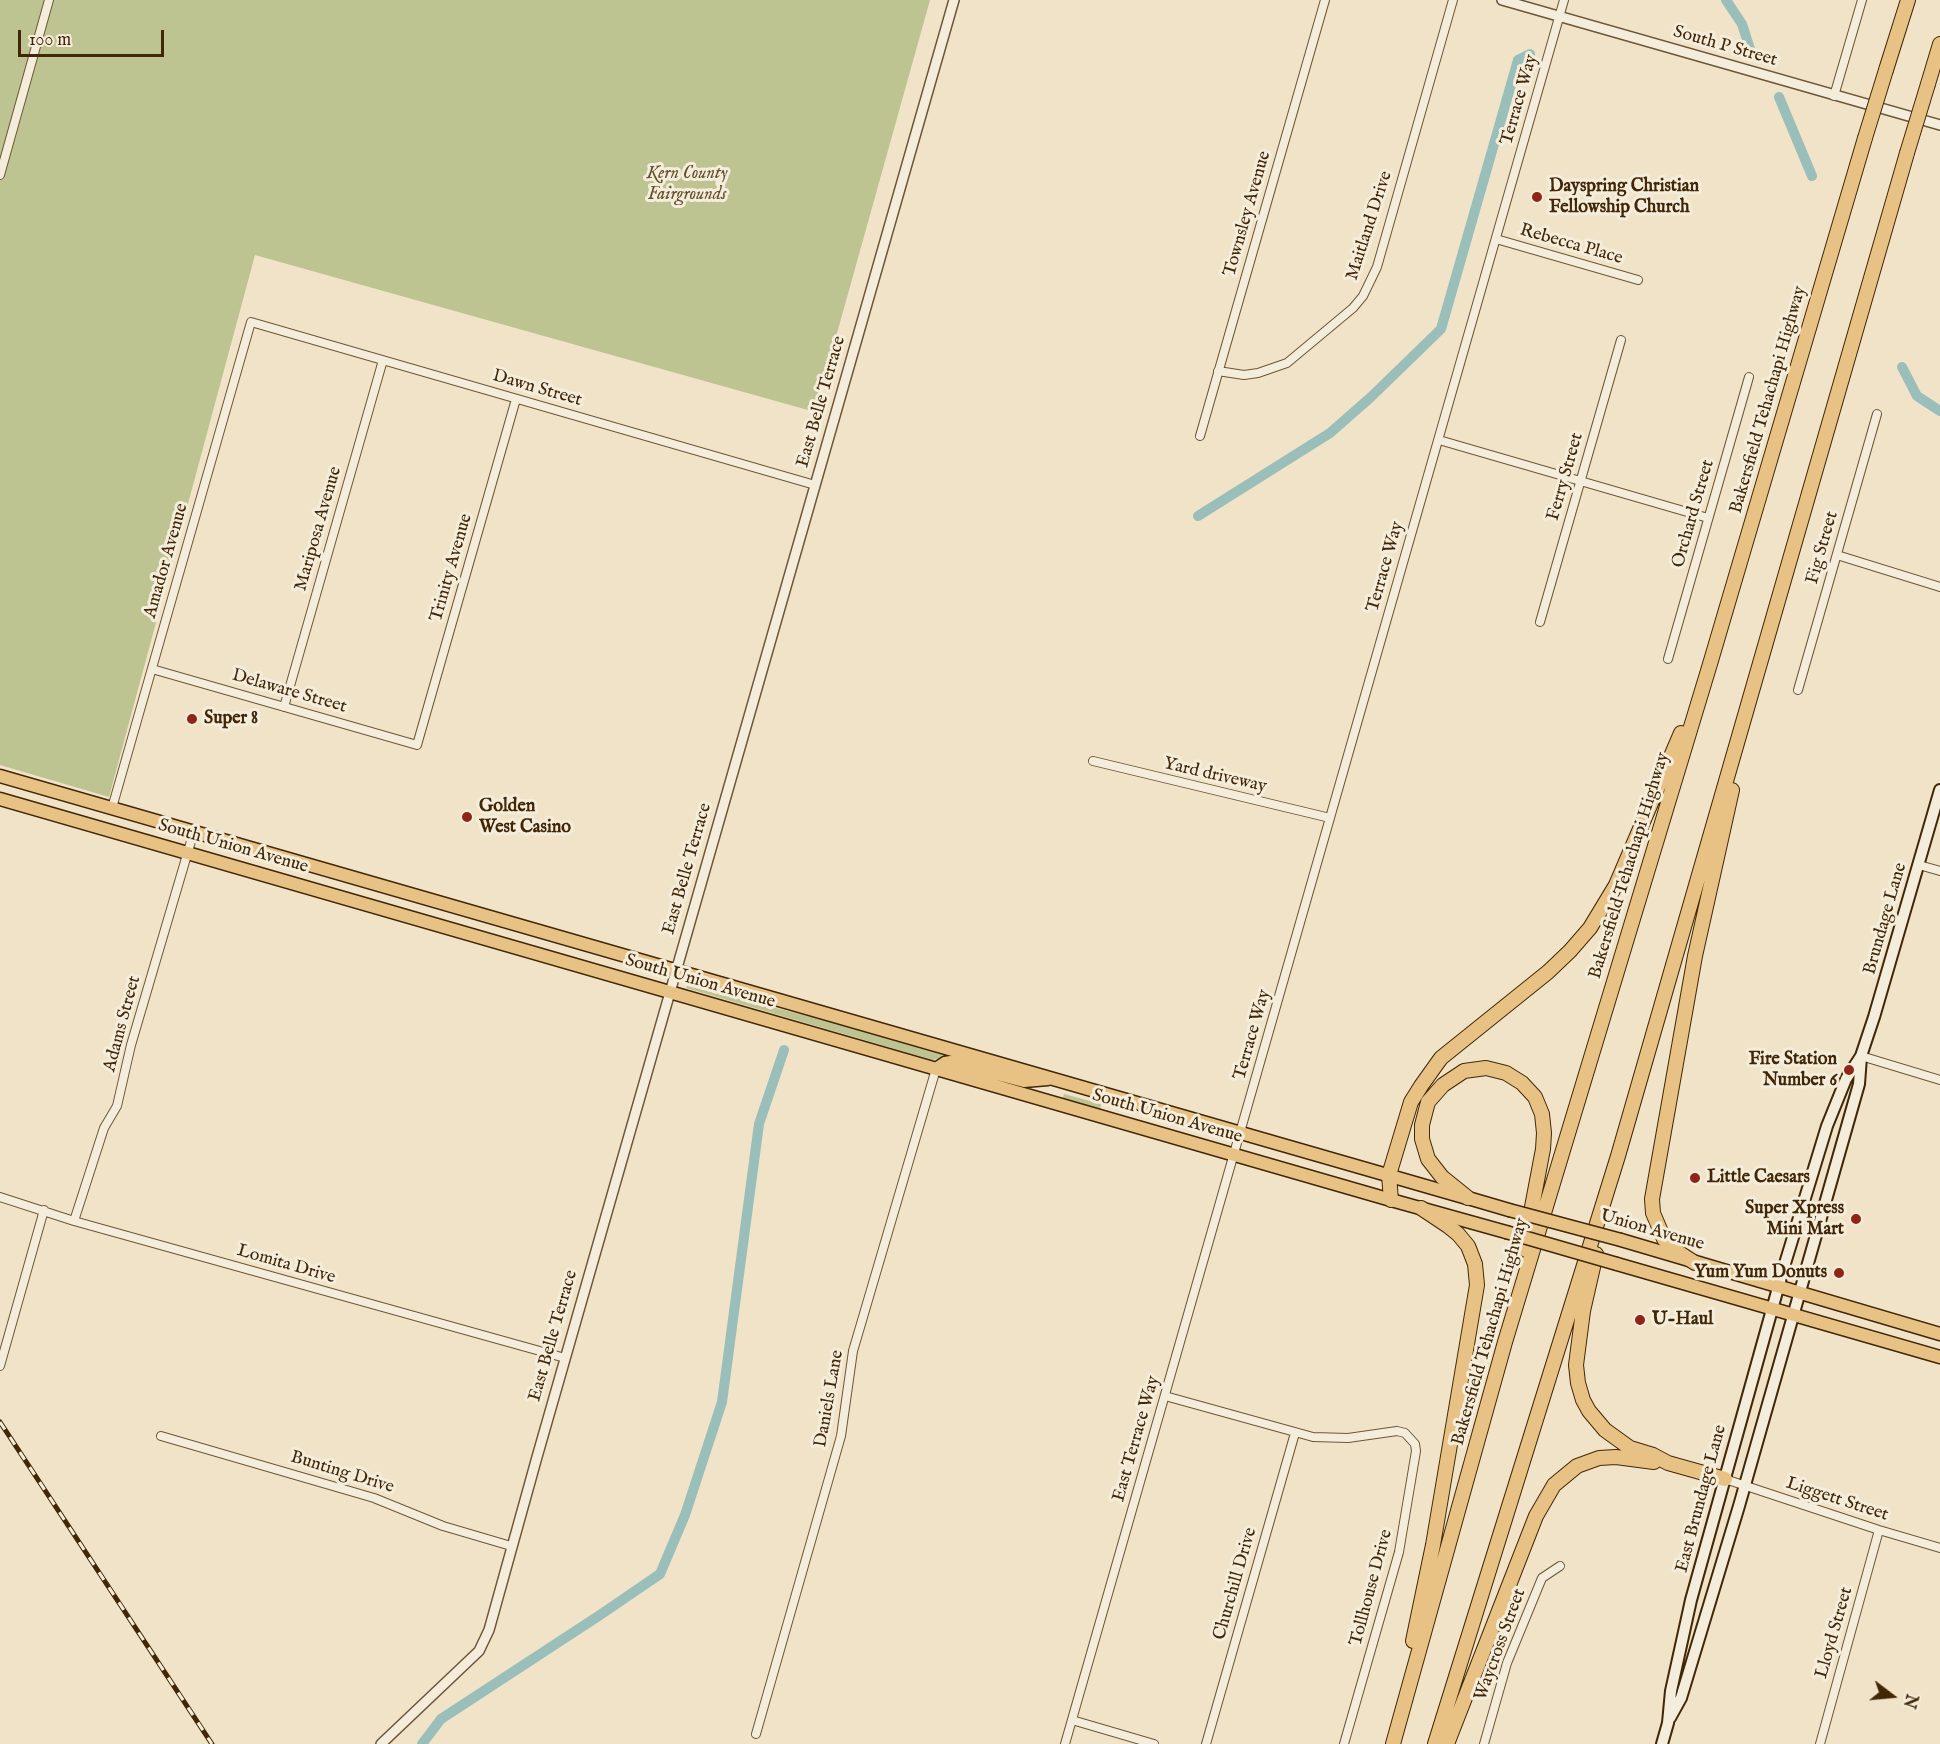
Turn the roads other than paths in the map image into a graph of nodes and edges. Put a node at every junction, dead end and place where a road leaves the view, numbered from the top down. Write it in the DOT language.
graph roads {
  1 [pos="49,0"];
  2 [pos="954,0"];
  3 [pos="1325,0"];
  4 [pos="1453,0"];
  5 [pos="1502,0"];
  6 [pos="1564,0"];
  7 [pos="1862,0"];
  8 [pos="1908,0"];
  9 [pos="1560,17"];
  10 [pos="1940,44"];
  11 [pos="1834,96"];
  12 [pos="1940,125"];
  13 [pos="0,175"];
  14 [pos="1496,239"];
  15 [pos="1638,280"];
  16 [pos="251,322"];
  17 [pos="1621,340"];
  18 [pos="383,360"];
  19 [pos="1218,371"];
  20 [pos="1749,377"];
  21 [pos="516,399"];
  22 [pos="1877,414"];
  23 [pos="1200,436"];
  24 [pos="1438,440"];
  25 [pos="1580,481"];
  26 [pos="815,485"];
  27 [pos="1708,518"];
  28 [pos="1837,555"];
  29 [pos="1940,587"];
  30 [pos="1540,622"];
  31 [pos="1668,659"];
  32 [pos="1710,664"];
  33 [pos="152,669"];
  34 [pos="1754,684"];
  35 [pos="1798,690"];
  36 [pos="284,707"];
  37 [pos="417,745"];
  38 [pos="1093,761"];
  39 [pos="0,776"];
  40 [pos="1940,790"];
  41 [pos="0,799"];
  42 [pos="112,808"];
  43 [pos="1330,818"];
  44 [pos="194,831"];
  45 [pos="187,853"];
  46 [pos="1919,865"];
  47 [pos="1940,871"];
  48 [pos="676,970"];
  49 [pos="670,992"];
  50 [pos="1861,1056"];
  51 [pos="936,1069"];
  52 [pos="1052,1078"];
  53 [pos="1940,1080"];
  54 [pos="1237,1143"];
  55 [pos="1618,1156"];
  56 [pos="1389,1175"];
  57 [pos="0,1197"];
  58 [pos="1468,1198"];
  59 [pos="1390,1200"];
  60 [pos="1421,1208"];
  61 [pos="44,1210"];
  62 [pos="74,1221"];
  63 [pos="1695,1263"];
  64 [pos="1779,1287"];
  65 [pos="1798,1293"];
  66 [pos="1772,1310"];
  67 [pos="1792,1315"];
  68 [pos="1940,1334"];
  69 [pos="1505,1342"];
  70 [pos="1940,1357"];
  71 [pos="565,1358"];
  72 [pos="0,1366"];
  73 [pos="1165,1396"];
  74 [pos="1295,1433"];
  75 [pos="161,1436"];
  76 [pos="1668,1463"];
  77 [pos="1725,1479"];
  78 [pos="1744,1485"];
  79 [pos="1879,1530"];
  80 [pos="511,1546"];
  81 [pos="1940,1548"];
  82 [pos="1560,1566"];
  83 [pos="1072,1720"];
  84 [pos="1668,1723"];
  85 [pos="756,1734"];
  86 [pos="381,1744"];
  87 [pos="1065,1744"];
  88 [pos="1154,1744"];
  89 [pos="1206,1744"];
  90 [pos="1344,1744"];
  91 [pos="1392,1744"];
  92 [pos="1435,1744"];
  93 [pos="1447,1744"];
  94 [pos="1484,1744"];
  95 [pos="1662,1744"];
  96 [pos="1820,1744"];
  1 -- 13 [label="street"];
  2 -- 26 [label="street, East Belle Terrace"];
  3 -- 19 [label="street, Townsley Avenue"];
  4 -- 19 [label="street, Maitland Drive"];
  5 -- 9 [label="street, South P Street"];
  6 -- 9 [label="street, Terrace Way"];
  7 -- 11 [label="street"];
  8 -- 32 [label="highway, Bakersfield Tehachapi Highway, bridge"];
  9 -- 11 [label="street, South P Street"];
  9 -- 14 [label="street, Terrace Way"];
  10 -- 34 [label="highway, bridge"];
  11 -- 12 [label="street, South P Street"];
  14 -- 15 [label="street, Rebecca Place"];
  14 -- 24 [label="street, Terrace Way"];
  16 -- 18 [label="street, Dawn Street"];
  16 -- 33 [label="street, Amador Avenue"];
  17 -- 25 [label="street, Ferry Street"];
  18 -- 21 [label="street, Dawn Street"];
  18 -- 36 [label="street, Mariposa Avenue"];
  19 -- 23 [label="street, Townsley Avenue"];
  20 -- 27 [label="street, Orchard Street"];
  21 -- 26 [label="street, Dawn Street"];
  21 -- 37 [label="street, Trinity Avenue"];
  22 -- 28 [label="street, Fig Street"];
  24 -- 25 [label="street"];
  24 -- 43 [label="street, Terrace Way"];
  25 -- 27 [label="street"];
  25 -- 30 [label="street, Ferry Street"];
  26 -- 48 [label="street, East Belle Terrace"];
  27 -- 31 [label="street, Orchard Street"];
  28 -- 29 [label="street"];
  28 -- 35 [label="street, Fig Street"];
  32 -- 56 [label="highway"];
  32 -- 69 [label="highway, Bakersfield Tehachapi Highway"];
  33 -- 36 [label="street, Delaware Street"];
  33 -- 42 [label="street, Amador Avenue"];
  34 -- 55 [label="highway"];
  34 -- 63 [label="highway"];
  36 -- 37 [label="street, Delaware Street"];
  38 -- 43 [label="street, Yard driveway"];
  39 -- 42 [label="main road, South Union Avenue"];
  40 -- 46 [label="main road, Brundage Lane"];
  41 -- 45 [label="main road, South Union Avenue"];
  42 -- 44 [label="main road, South Union Avenue"];
  43 -- 54 [label="street, Terrace Way"];
  44 -- 45 [label="street, Adams Street"];
  44 -- 48 [label="main road, South Union Avenue"];
  45 -- 49 [label="main road, South Union Avenue"];
  45 -- 62 [label="street, Adams Street"];
  46 -- 47 [label="street"];
  46 -- 50 [label="main road, Brundage Lane"];
  48 -- 49 [label="street, East Belle Terrace"];
  48 -- 52 [label="main road, South Union Avenue"];
  49 -- 51 [label="main road, South Union Avenue"];
  49 -- 71 [label="street, East Belle Terrace"];
  50 -- 53 [label="street"];
  50 -- 64 [label="main road, Brundage Lane"];
  50 -- 65 [label="main road, Brundage Lane"];
  51 -- 52 [label="main road"];
  51 -- 54 [label="main road, South Union Avenue"];
  51 -- 85 [label="street, Daniels Lane"];
  52 -- 54 [label="main road, South Union Avenue"];
  54 -- 56 [label="main road, South Union Avenue"];
  54 -- 59 [label="main road, South Union Avenue"];
  54 -- 73 [label="street, East Terrace Way"];
  55 -- 76 [label="highway"];
  55 -- 92 [label="highway"];
  56 -- 58 [label="main road, Union Avenue"];
  56 -- 59 [label="highway"];
  57 -- 61 [label="street, Lomita Drive"];
  58 -- 63 [label="main road, Union Avenue, bridge"];
  58 -- 69 [label="highway"];
  59 -- 60 [label="main road"];
  60 -- 66 [label="main road, bridge"];
  60 -- 91 [label="highway"];
  61 -- 62 [label="street, Lomita Drive"];
  61 -- 72 [label="street"];
  62 -- 71 [label="street, Lomita Drive"];
  63 -- 64 [label="main road, Union Avenue"];
  64 -- 65 [label="main road, Union Avenue"];
  64 -- 66 [label="main road, East Brundage Lane"];
  65 -- 67 [label="main road, East Brundage Lane"];
  65 -- 68 [label="main road, Union Avenue"];
  66 -- 67 [label="main road"];
  66 -- 77 [label="main road, East Brundage Lane"];
  67 -- 70 [label="main road"];
  67 -- 78 [label="main road, East Brundage Lane"];
  69 -- 91 [label="highway, Bakersfield Tehachapi Highway"];
  71 -- 80 [label="street, East Belle Terrace"];
  73 -- 74 [label="street"];
  73 -- 83 [label="street, East Terrace Way"];
  74 -- 89 [label="street, Churchill Drive"];
  74 -- 90 [label="street, Tollhouse Drive"];
  75 -- 80 [label="street, Bunting Drive"];
  76 -- 77 [label="highway"];
  76 -- 93 [label="highway"];
  77 -- 78 [label="street, Liggett Street"];
  77 -- 84 [label="main road, East Brundage Lane"];
  78 -- 79 [label="street, Liggett Street"];
  78 -- 84 [label="main road, East Brundage Lane"];
  79 -- 81 [label="street, Liggett Street"];
  79 -- 96 [label="street, Lloyd Street"];
  80 -- 86 [label="street, East Belle Terrace"];
  82 -- 94 [label="street, Waycross Street"];
  83 -- 87 [label="street, East Terrace Way"];
  83 -- 88 [label="street"];
  84 -- 95 [label="main road, East Brundage Lane"];
}
